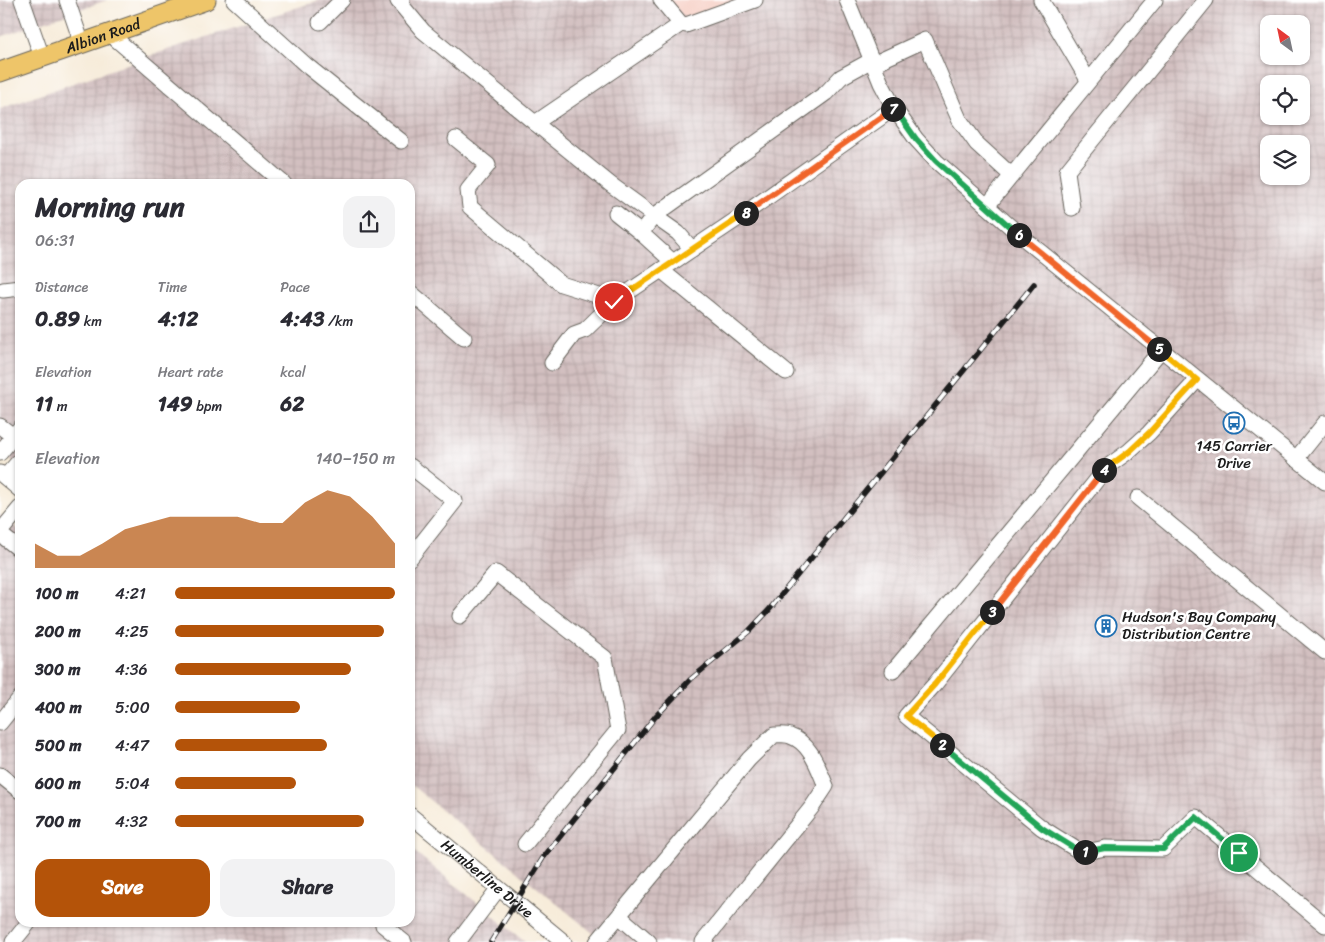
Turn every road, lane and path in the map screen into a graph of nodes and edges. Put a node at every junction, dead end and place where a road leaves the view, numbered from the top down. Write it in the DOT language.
graph roads {
  1 [pos="22,0"];
  2 [pos="67,0"];
  3 [pos="206,0"];
  4 [pos="234,0"];
  5 [pos="342,0"];
  6 [pos="402,0"];
  7 [pos="661,0"];
  8 [pos="755,0"];
  9 [pos="848,0"];
  10 [pos="1042,0"];
  11 [pos="1155,0"];
  12 [pos="1206,0"];
  13 [pos="320,22"];
  14 [pos="681,24"];
  15 [pos="110,34"];
  16 [pos="82,44"];
  17 [pos="42,58"];
  18 [pos="872,62"];
  19 [pos="0,72"];
  20 [pos="1088,80"];
  21 [pos="894,108"];
  22 [pos="535,123"];
  23 [pos="456,139"];
  24 [pos="401,141"];
  25 [pos="1011,175"];
  26 [pos="278,179"];
  27 [pos="987,206"];
  28 [pos="1072,208"];
  29 [pos="616,213"];
  30 [pos="654,216"];
  31 [pos="641,234"];
  32 [pos="692,249"];
  33 [pos="667,266"];
  34 [pos="15,289"];
  35 [pos="1,290"];
  36 [pos="415,296"];
  37 [pos="614,302"];
  38 [pos="464,338"];
  39 [pos="1160,350"];
  40 [pos="552,363"];
  41 [pos="786,372"];
  42 [pos="1197,380"];
  43 [pos="1325,423"];
  44 [pos="0,426"];
  45 [pos="15,431"];
  46 [pos="15,434"];
  47 [pos="0,453"];
  48 [pos="1296,459"];
  49 [pos="15,464"];
  50 [pos="415,470"];
  51 [pos="2,475"];
  52 [pos="1325,482"];
  53 [pos="15,486"];
  54 [pos="1138,498"];
  55 [pos="15,514"];
  56 [pos="0,533"];
  57 [pos="15,546"];
  58 [pos="415,552"];
  59 [pos="460,616"];
  60 [pos="1325,652"];
  61 [pos="893,671"];
  62 [pos="15,704"];
  63 [pos="0,723"];
  64 [pos="0,776"];
  65 [pos="15,787"];
  66 [pos="415,819"];
  67 [pos="525,844"];
  68 [pos="498,889"];
  69 [pos="619,916"];
  70 [pos="1325,925"];
  71 [pos="25,927"];
  72 [pos="384,927"];
  73 [pos="13,942"];
  74 [pos="404,942"];
  75 [pos="458,942"];
  76 [pos="564,942"];
  77 [pos="597,942"];
  78 [pos="649,942"];
  79 [pos="703,942"];
  1 -- 17 [label="street"];
  2 -- 16 [label="street"];
  3 -- 15 [label="main road, Albion Road"];
  4 -- 24 [label="street"];
  5 -- 13 [label="street"];
  6 -- 22 [label="street"];
  7 -- 14 [label="street"];
  8 -- 14 [label="street"];
  9 -- 18 [label="street"];
  10 -- 20 [label="street"];
  11 -- 20 [label="street"];
  12 -- 28 [label="street"];
  14 -- 22 [label="street"];
  15 -- 16 [label="main road, Albion Road"];
  15 -- 26 [label="street"];
  16 -- 17 [label="main road, Albion Road"];
  17 -- 19 [label="main road, Albion Road"];
  18 -- 21 [label="street"];
  18 -- 25 [label="street"];
  18 -- 30 [label="street"];
  20 -- 25 [label="street"];
  21 -- 27 [label="street"];
  21 -- 32 [label="street"];
  22 -- 30 [label="street"];
  23 -- 37 [label="street"];
  25 -- 27 [label="street"];
  27 -- 39 [label="street"];
  29 -- 31 [label="street"];
  30 -- 31 [label="street"];
  30 -- 32 [label="street"];
  31 -- 33 [label="street"];
  32 -- 33 [label="street"];
  33 -- 37 [label="street"];
  33 -- 41 [label="street"];
  34 -- 35 [label="street"];
  36 -- 38 [label="street"];
  37 -- 40 [label="street"];
  39 -- 42 [label="street"];
  39 -- 61 [label="street"];
  42 -- 48 [label="street"];
  42 -- 70 [label="street"];
  43 -- 48 [label="street"];
  44 -- 45 [label="street"];
  46 -- 47 [label="street"];
  48 -- 52 [label="street"];
  49 -- 51 [label="street"];
  50 -- 58 [label="street"];
  51 -- 53 [label="street"];
  54 -- 60 [label="street"];
  55 -- 56 [label="street"];
  56 -- 57 [label="street"];
  59 -- 67 [label="street"];
  62 -- 63 [label="street"];
  64 -- 65 [label="street"];
  66 -- 68 [label="street, Humberline Drive"];
  68 -- 75 [label="street"];
  68 -- 76 [label="street, Humberline Drive"];
  69 -- 77 [label="street"];
  69 -- 78 [label="street"];
  69 -- 79 [label="street"];
  71 -- 73 [label="street"];
  72 -- 74 [label="street"];
}
